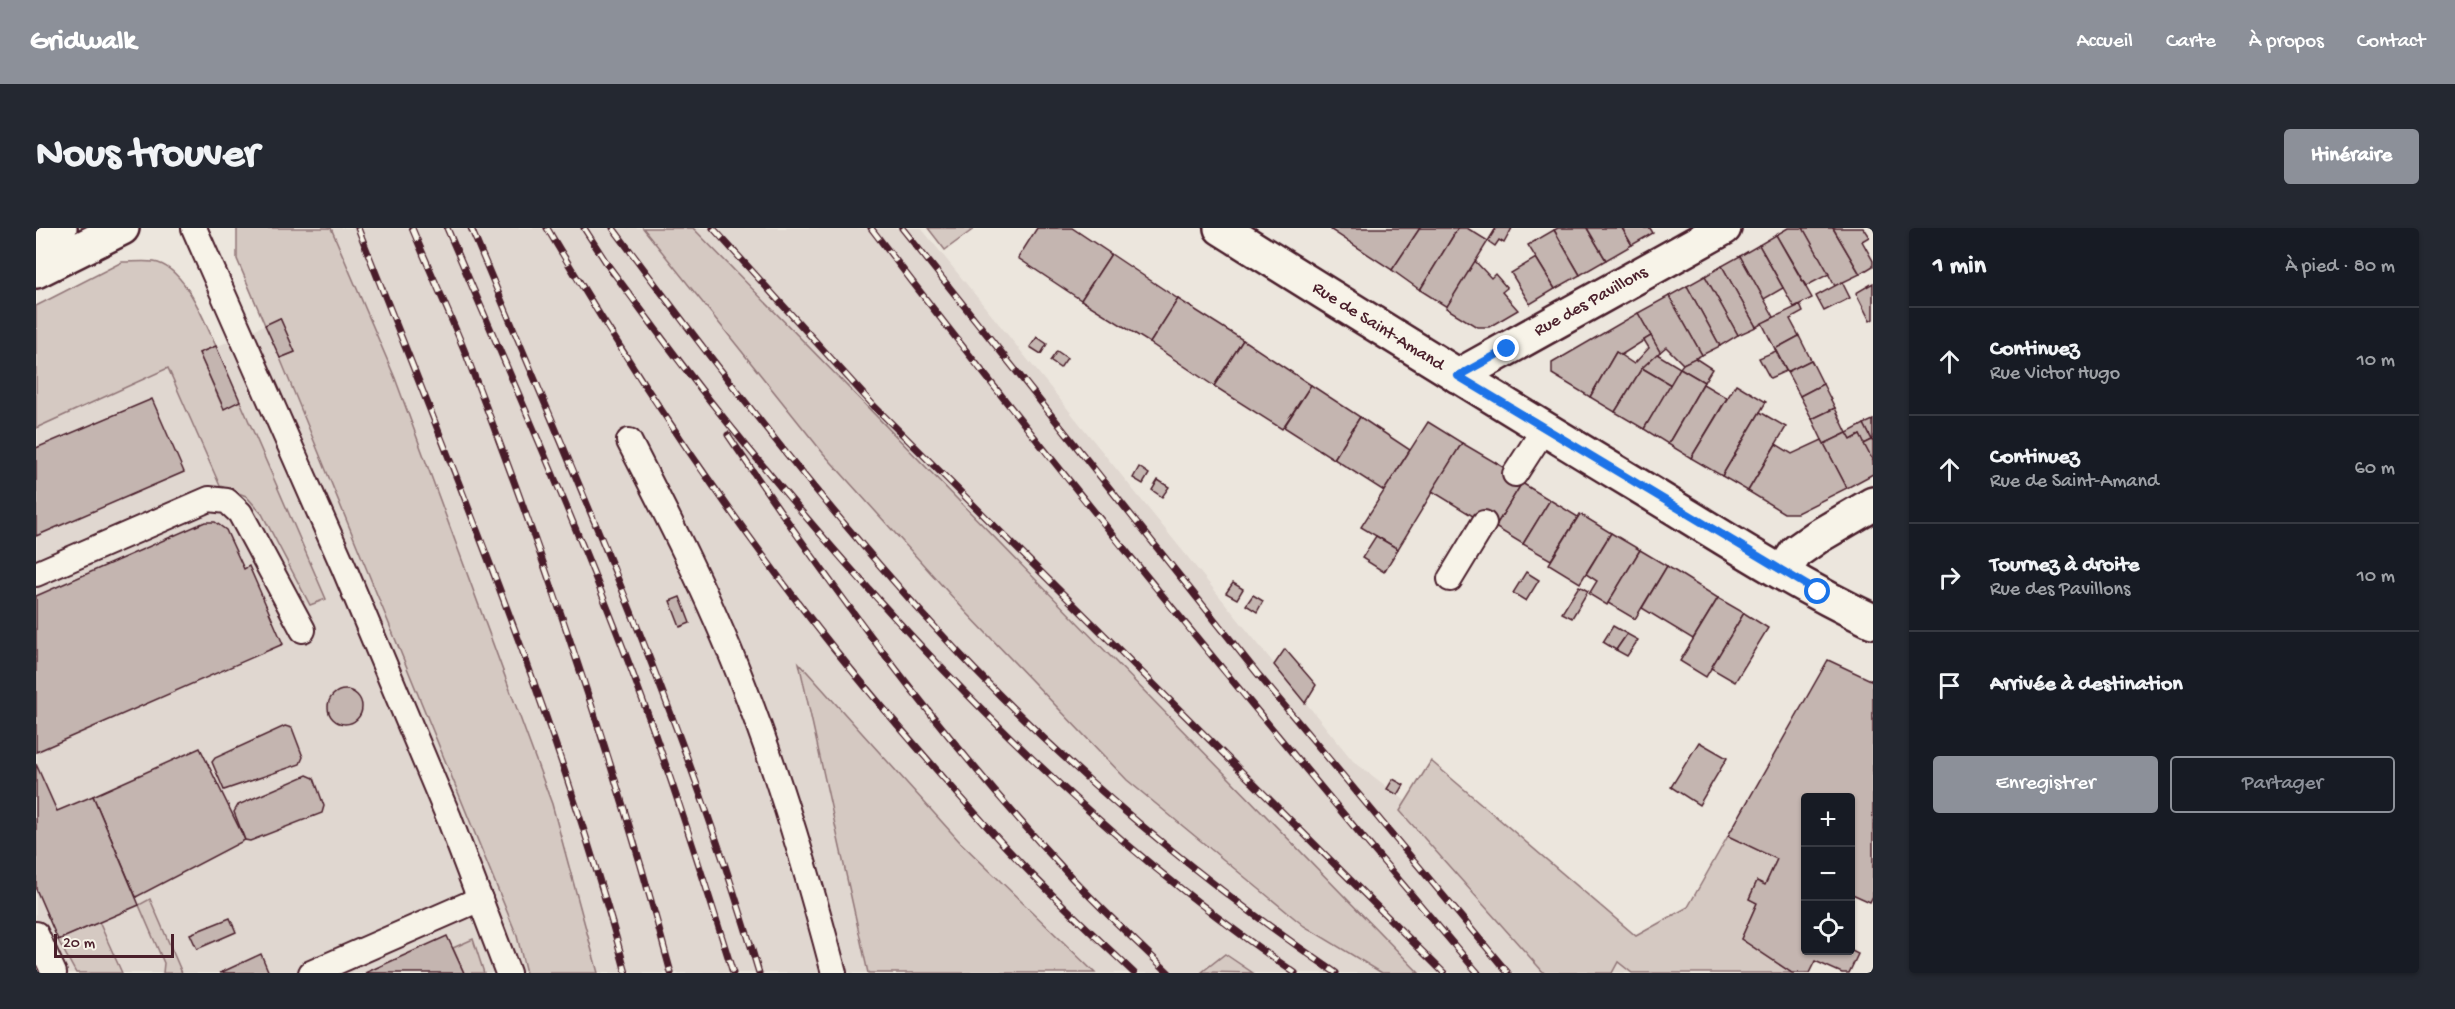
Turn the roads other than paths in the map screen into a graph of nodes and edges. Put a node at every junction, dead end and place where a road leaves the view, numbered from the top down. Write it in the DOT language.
graph roads {
  1 [pos="60,228"];
  2 [pos="122,228"];
  3 [pos="194,228"];
  4 [pos="1221,228"];
  5 [pos="1724,228"];
  6 [pos="36,240"];
  7 [pos="36,271"];
  8 [pos="1458,376"];
  9 [pos="1544,429"];
  10 [pos="629,441"];
  11 [pos="1515,474"];
  12 [pos="1873,504"];
  13 [pos="1484,523"];
  14 [pos="1783,572"];
  15 [pos="36,574"];
  16 [pos="1450,579"];
  17 [pos="1873,621"];
  18 [pos="303,630"];
  19 [pos="480,899"];
  20 [pos="36,934"];
  21 [pos="54,973"];
  22 [pos="311,973"];
  23 [pos="508,973"];
  24 [pos="834,973"];
  1 -- 6 [label="main road"];
  2 -- 7 [label="main road"];
  3 -- 19 [label="lane"];
  4 -- 8 [label="main road, Rue de Saint-Amand"];
  5 -- 8 [label="main road, Rue des Pavillons"];
  8 -- 9 [label="main road, Rue de Saint-Amand"];
  9 -- 11 [label="lane"];
  9 -- 14 [label="main road, Rue de Saint-Amand"];
  10 -- 24 [label="lane"];
  12 -- 14 [label="main road"];
  13 -- 16 [label="lane"];
  14 -- 17 [label="main road, Rue de Saint-Amand"];
  15 -- 18 [label="lane"];
  19 -- 22 [label="lane"];
  19 -- 23 [label="lane"];
  20 -- 21 [label="lane"];
}
